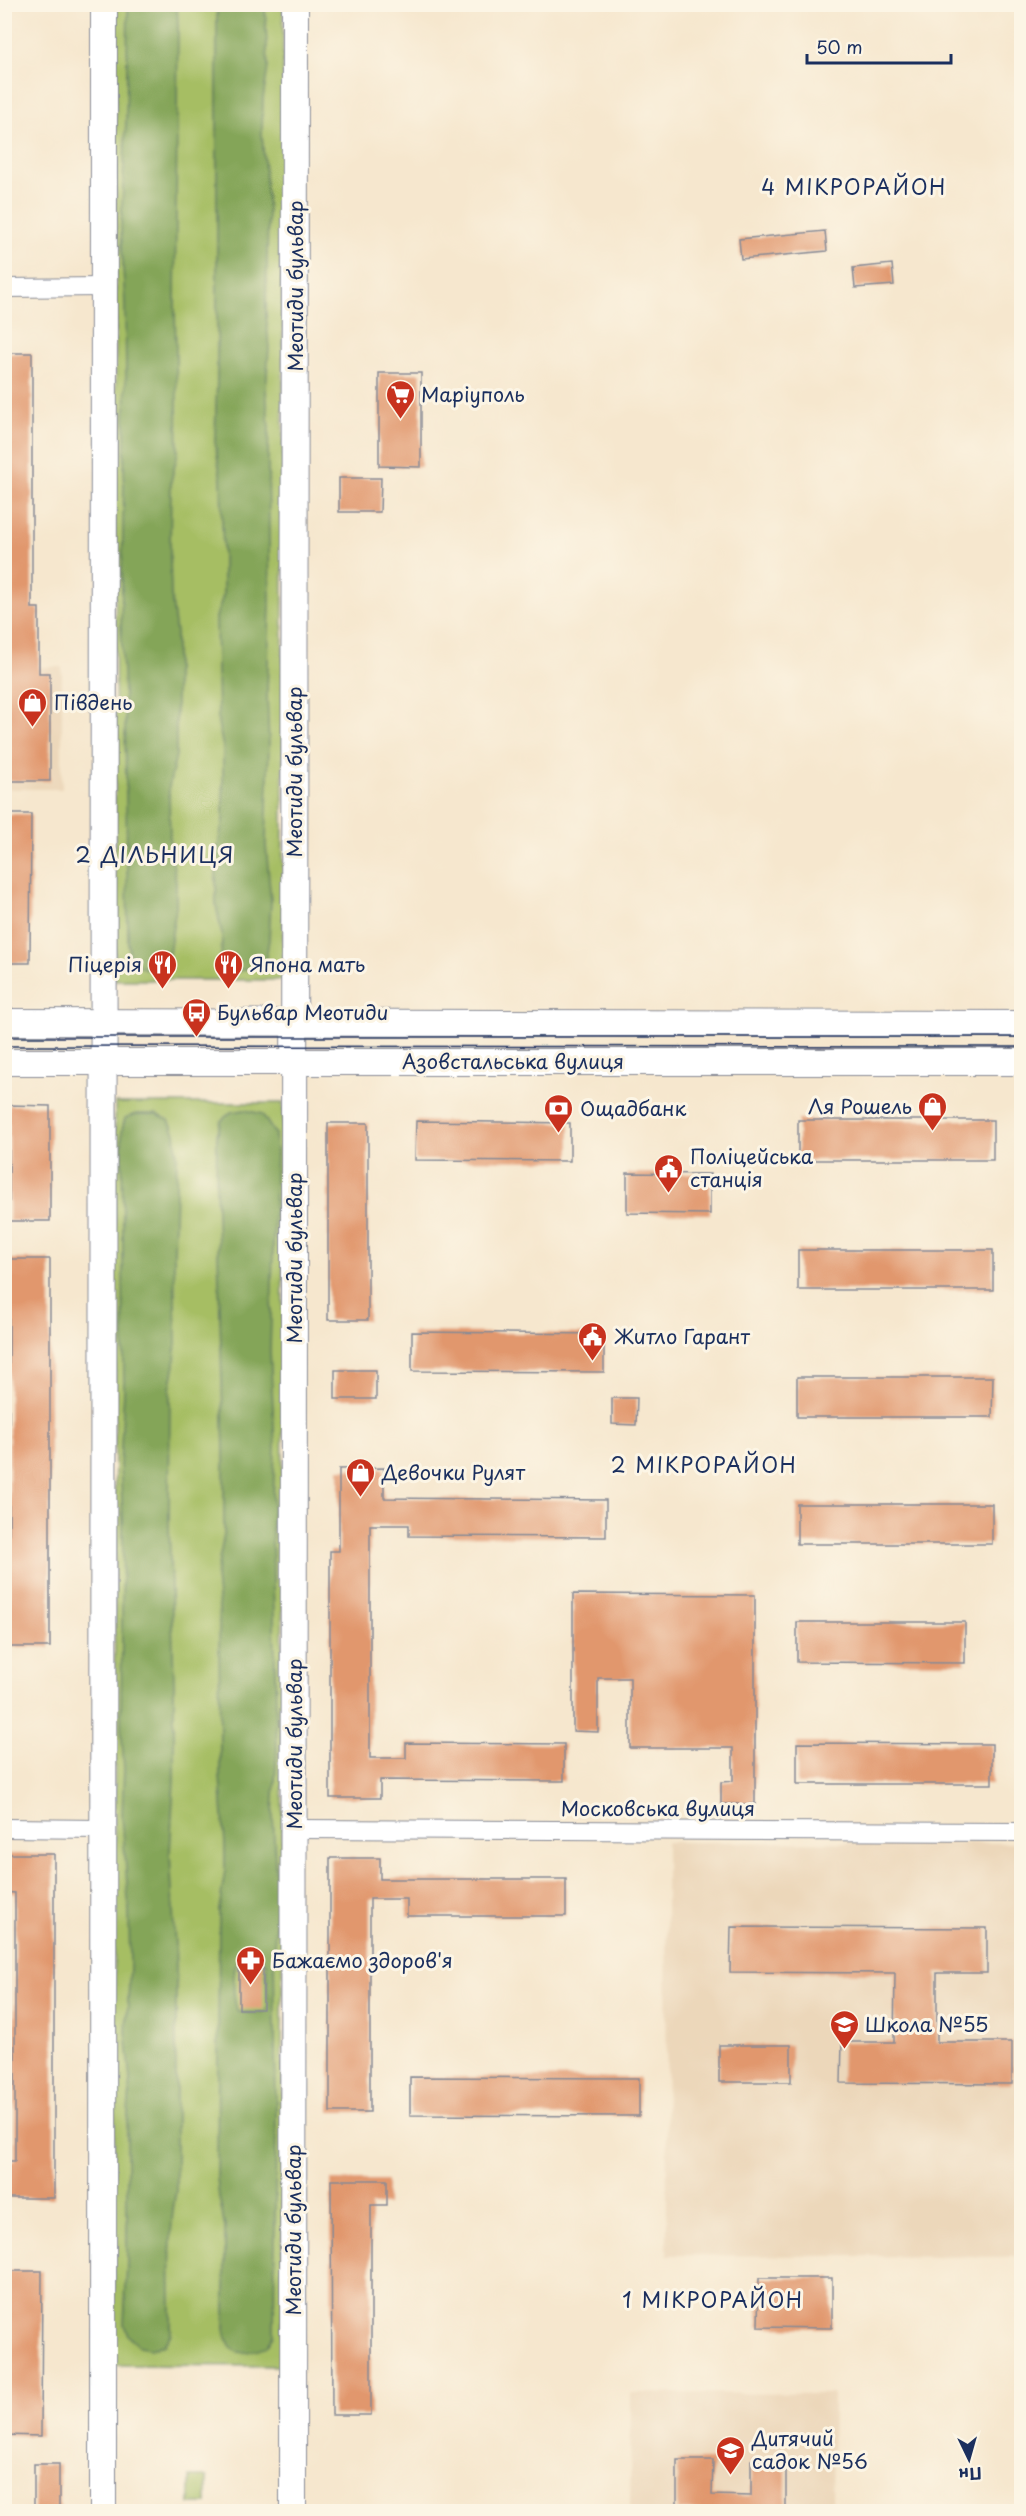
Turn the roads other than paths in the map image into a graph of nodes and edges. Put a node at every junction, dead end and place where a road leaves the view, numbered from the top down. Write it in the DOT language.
graph roads {
  1 [pos="104,4"];
  2 [pos="295,4"];
  3 [pos="104,287"];
  4 [pos="4,288"];
  5 [pos="4,1022"];
  6 [pos="104,1022"];
  7 [pos="294,1023"];
  8 [pos="1022,1024"];
  9 [pos="294,1061"];
  10 [pos="4,1062"];
  11 [pos="104,1062"];
  12 [pos="1022,1062"];
  13 [pos="4,1828"];
  14 [pos="103,1828"];
  15 [pos="294,1829"];
  16 [pos="1022,1832"];
  17 [pos="103,2511"];
  18 [pos="293,2511"];
  1 -- 3 [label="street"];
  2 -- 7 [label="street, Меотиди бульвар"];
  3 -- 4 [label="street"];
  3 -- 6 [label="street"];
  5 -- 6 [label="street, Азовстальська вулиця"];
  6 -- 7 [label="street, Азовстальська вулиця"];
  6 -- 11 [label="street"];
  7 -- 8 [label="street, Азовстальська вулиця"];
  7 -- 9 [label="street, Меотиди бульвар"];
  9 -- 11 [label="street, Азовстальська вулиця"];
  9 -- 12 [label="street, Азовстальська вулиця"];
  9 -- 15 [label="street, Меотиди бульвар"];
  10 -- 11 [label="street, Азовстальська вулиця"];
  11 -- 14 [label="street"];
  13 -- 14 [label="street"];
  14 -- 17 [label="street"];
  15 -- 16 [label="street, Московська вулиця"];
  15 -- 18 [label="street, Меотиди бульвар"];
}
